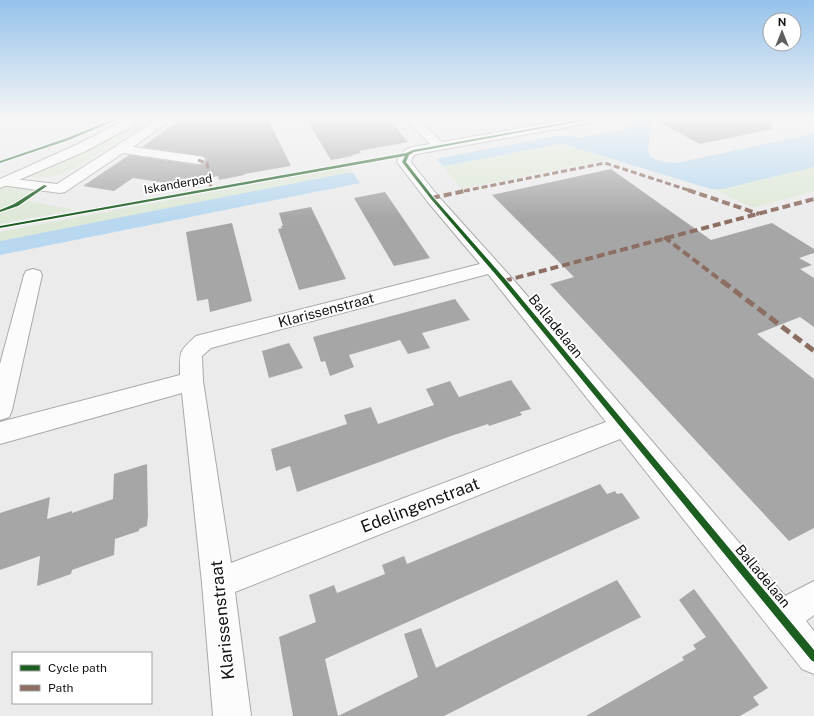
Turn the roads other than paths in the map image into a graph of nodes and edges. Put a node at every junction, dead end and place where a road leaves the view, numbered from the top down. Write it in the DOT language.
graph roads {
  1 [pos="71,152"];
  2 [pos="115,152"];
  3 [pos="144,152"];
  4 [pos="410,152"];
  5 [pos="198,160"];
  6 [pos="2,183"];
  7 [pos="492,267"];
  8 [pos="33,275"];
  9 [pos="192,380"];
  10 [pos="0,410"];
  11 [pos="622,427"];
  12 [pos="0,433"];
  13 [pos="218,583"];
  14 [pos="814,597"];
  15 [pos="781,616"];
  16 [pos="814,657"];
  17 [pos="232,716"];
  1 -- 6 [label="street"];
  2 -- 6 [label="street"];
  3 -- 5 [label="street"];
  4 -- 7 [label="street, Balladelaan"];
  7 -- 9 [label="street, Klarissenstraat"];
  7 -- 11 [label="street, Balladelaan"];
  8 -- 10 [label="street"];
  9 -- 12 [label="street"];
  9 -- 13 [label="street, Klarissenstraat"];
  11 -- 13 [label="street, Edelingenstraat"];
  11 -- 15 [label="street, Balladelaan"];
  13 -- 17 [label="street, Klarissenstraat"];
  14 -- 15 [label="street"];
  15 -- 16 [label="street, Balladelaan"];
}
